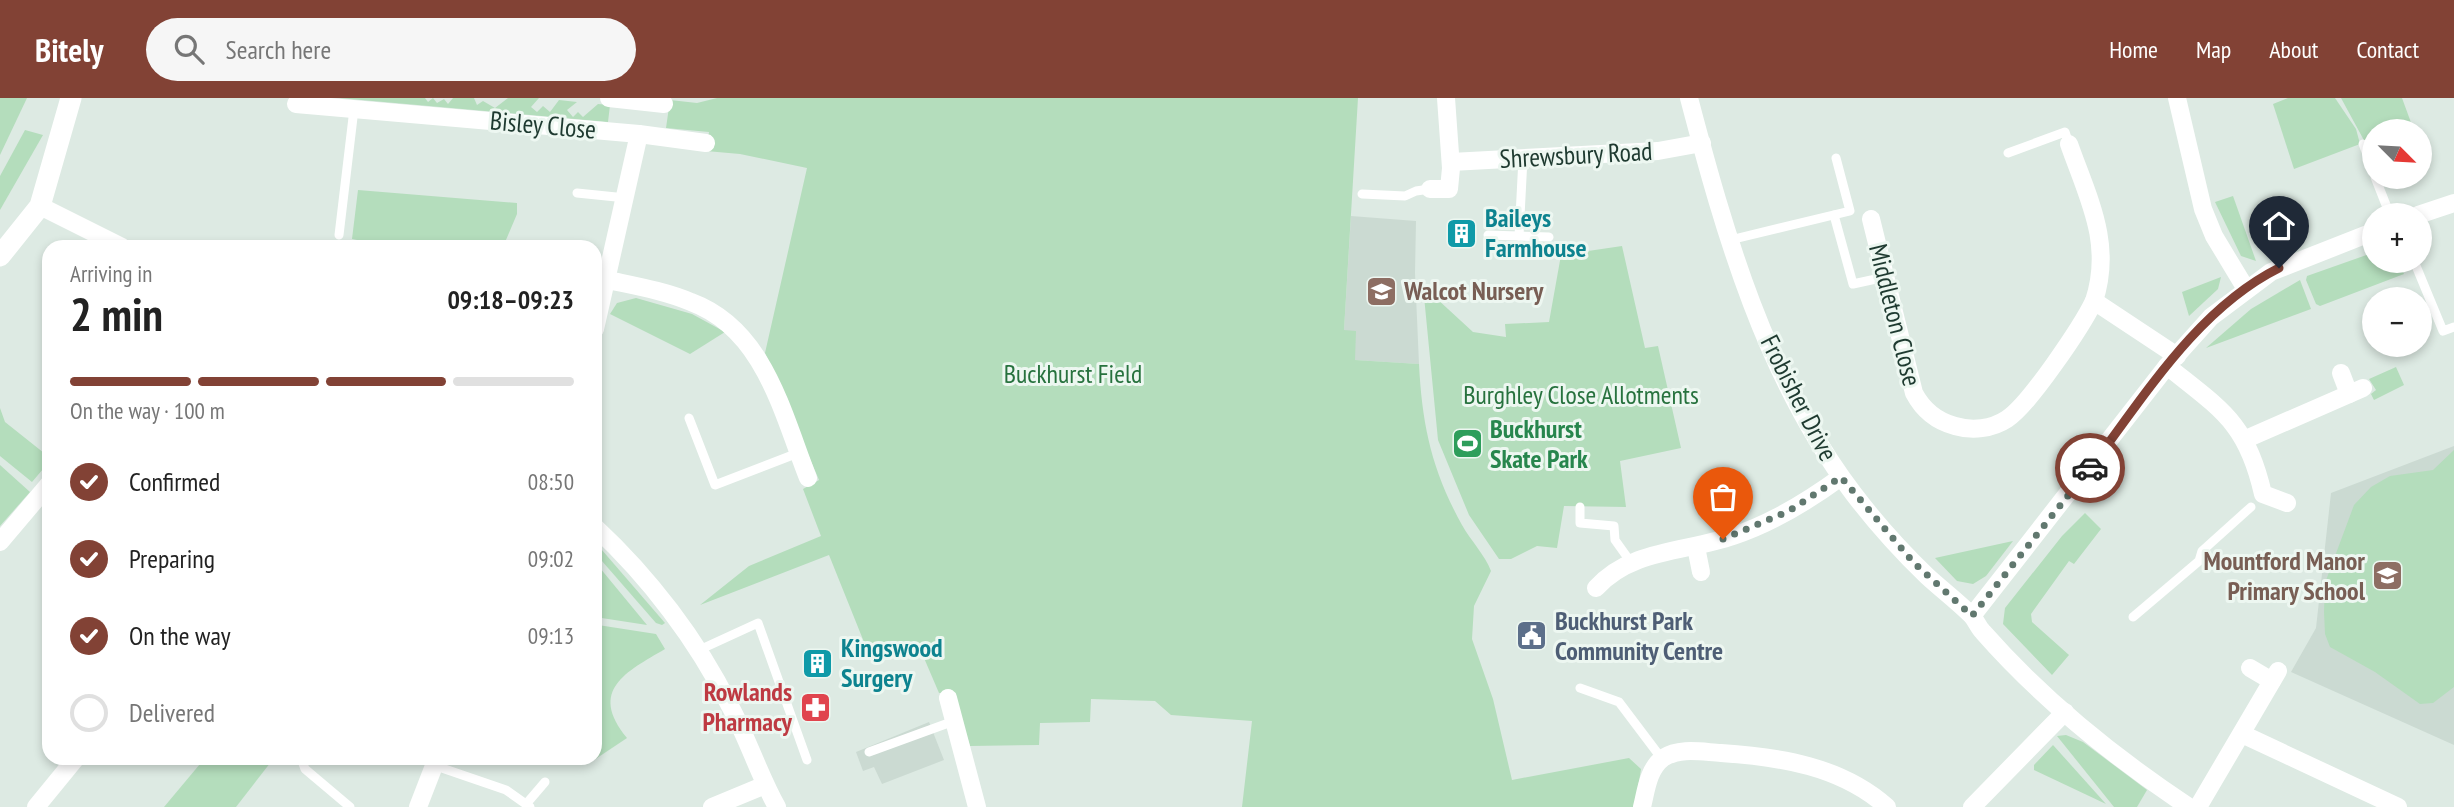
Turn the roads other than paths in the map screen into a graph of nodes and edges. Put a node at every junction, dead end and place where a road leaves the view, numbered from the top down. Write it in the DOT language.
graph roads {
  1 [pos="71,98"];
  2 [pos="609,98"];
  3 [pos="1446,98"];
  4 [pos="1689,98"];
  5 [pos="2178,98"];
  6 [pos="296,104"];
  7 [pos="664,104"];
  8 [pos="354,109"];
  9 [pos="639,134"];
  10 [pos="706,143"];
  11 [pos="1702,143"];
  12 [pos="2069,144"];
  13 [pos="2008,153"];
  14 [pos="1522,158"];
  15 [pos="1836,158"];
  16 [pos="1451,162"];
  17 [pos="1430,189"];
  18 [pos="577,193"];
  19 [pos="1362,194"];
  20 [pos="626,198"];
  21 [pos="2454,203"];
  22 [pos="40,206"];
  23 [pos="2432,210"];
  24 [pos="1834,215"];
  25 [pos="1871,219"];
  26 [pos="340,235"];
  27 [pos="1488,235"];
  28 [pos="1519,236"];
  29 [pos="2362,236"];
  30 [pos="1549,237"];
  31 [pos="108,240"];
  32 [pos="1730,240"];
  33 [pos="0,256"];
  34 [pos="2419,273"];
  35 [pos="1885,277"];
  36 [pos="608,280"];
  37 [pos="2246,289"];
  38 [pos="2094,301"];
  39 [pos="602,303"];
  40 [pos="2454,327"];
  41 [pos="2172,361"];
  42 [pos="2341,373"];
  43 [pos="689,418"];
  44 [pos="2246,439"];
  45 [pos="799,453"];
  46 [pos="1841,477"];
  47 [pos="808,478"];
  48 [pos="42,492"];
  49 [pos="2257,501"];
  50 [pos="2287,503"];
  51 [pos="1580,507"];
  52 [pos="602,535"];
  53 [pos="0,542"];
  54 [pos="1696,547"];
  55 [pos="1630,561"];
  56 [pos="1701,572"];
  57 [pos="1596,588"];
  58 [pos="1972,616"];
  59 [pos="2133,617"];
  60 [pos="697,651"];
  61 [pos="2250,668"];
  62 [pos="1580,688"];
  63 [pos="948,698"];
  64 [pos="2065,712"];
  65 [pos="954,721"];
  66 [pos="2242,734"];
  67 [pos="869,752"];
  68 [pos="1662,759"];
  69 [pos="807,760"];
  70 [pos="70,765"];
  71 [pos="304,765"];
  72 [pos="436,765"];
  73 [pos="444,765"];
  74 [pos="545,782"];
  75 [pos="765,785"];
  76 [pos="528,805"];
  77 [pos="2386,805"];
  78 [pos="36,807"];
  79 [pos="350,807"];
  80 [pos="418,807"];
  81 [pos="712,807"];
  82 [pos="777,807"];
  83 [pos="977,807"];
  84 [pos="1643,807"];
  85 [pos="1887,807"];
  86 [pos="1972,807"];
  87 [pos="2189,807"];
  88 [pos="2198,807"];
  1 -- 22 [label="street"];
  2 -- 7 [label="street"];
  3 -- 16 [label="street"];
  4 -- 11 [label="street, Frobisher Drive"];
  5 -- 37 [label="street"];
  6 -- 8 [label="street, Bisley Close"];
  8 -- 9 [label="street, Bisley Close"];
  8 -- 26 [label="lane"];
  9 -- 10 [label="street, Bisley Close"];
  9 -- 20 [label="street"];
  11 -- 14 [label="street, Shrewsbury Road"];
  11 -- 32 [label="street, Frobisher Drive"];
  12 -- 13 [label="lane"];
  12 -- 38 [label="street, Middleton Close"];
  14 -- 16 [label="street, Shrewsbury Road"];
  14 -- 28 [label="lane"];
  15 -- 24 [label="lane"];
  16 -- 17 [label="street"];
  17 -- 19 [label="lane"];
  18 -- 20 [label="lane"];
  20 -- 36 [label="street"];
  21 -- 23 [label="street"];
  22 -- 31 [label="street"];
  22 -- 33 [label="street"];
  24 -- 32 [label="lane"];
  24 -- 35 [label="lane"];
  25 -- 35 [label="street, Middleton Close"];
  27 -- 28 [label="lane"];
  28 -- 30 [label="lane"];
  29 -- 37 [label="street"];
  32 -- 46 [label="street, Frobisher Drive"];
  34 -- 40 [label="lane"];
  35 -- 38 [label="street, Middleton Close"];
  36 -- 39 [label="street"];
  36 -- 45 [label="street"];
  37 -- 41 [label="street"];
  38 -- 41 [label="street"];
  41 -- 44 [label="street"];
  41 -- 58 [label="street"];
  42 -- 44 [label="street"];
  43 -- 45 [label="lane"];
  44 -- 49 [label="street"];
  45 -- 47 [label="street"];
  46 -- 54 [label="street"];
  46 -- 58 [label="street, Frobisher Drive"];
  48 -- 53 [label="street"];
  49 -- 50 [label="street"];
  49 -- 59 [label="lane"];
  51 -- 55 [label="lane"];
  52 -- 60 [label="street"];
  54 -- 55 [label="street"];
  54 -- 56 [label="street"];
  55 -- 57 [label="street"];
  58 -- 64 [label="street, Frobisher Drive"];
  60 -- 69 [label="lane"];
  60 -- 75 [label="street"];
  61 -- 66 [label="street"];
  62 -- 68 [label="lane"];
  63 -- 65 [label="street"];
  64 -- 86 [label="street"];
  64 -- 87 [label="street, Frobisher Drive"];
  65 -- 67 [label="lane"];
  65 -- 83 [label="street"];
  66 -- 77 [label="street"];
  66 -- 88 [label="street"];
  68 -- 84 [label="street"];
  68 -- 85 [label="street"];
  70 -- 78 [label="street"];
  71 -- 79 [label="lane"];
  72 -- 80 [label="street"];
  73 -- 76 [label="lane"];
  74 -- 76 [label="lane"];
  75 -- 81 [label="street"];
  75 -- 82 [label="street"];
}
